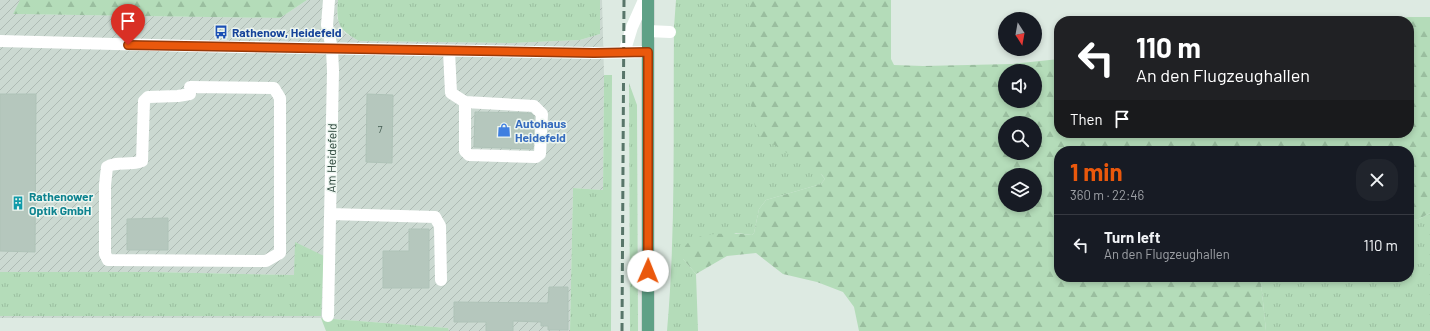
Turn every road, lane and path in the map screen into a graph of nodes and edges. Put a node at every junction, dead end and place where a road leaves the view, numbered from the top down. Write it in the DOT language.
graph roads {
  1 [pos="329,0"];
  2 [pos="644,0"];
  3 [pos="648,0"];
  4 [pos="648,31"];
  5 [pos="670,32"];
  6 [pos="0,41"];
  7 [pos="332,49"];
  8 [pos="449,51"];
  9 [pos="648,52"];
  10 [pos="624,53"];
  11 [pos="190,90"];
  12 [pos="465,102"];
  13 [pos="331,214"];
  14 [pos="440,280"];
  15 [pos="328,316"];
  16 [pos="648,331"];
  1 -- 7 [label="street, Am Heidefeld"];
  2 -- 10 [label="street"];
  3 -- 4 [label="main road"];
  4 -- 5 [label="street"];
  4 -- 9 [label="main road"];
  6 -- 7 [label="street"];
  7 -- 8 [label="street"];
  7 -- 13 [label="street, Am Heidefeld"];
  8 -- 10 [label="street"];
  8 -- 12 [label="street"];
  9 -- 10 [label="street"];
  9 -- 16 [label="main road"];
  11 -- 11 [label="street"];
  12 -- 12 [label="street"];
  13 -- 14 [label="street"];
  13 -- 15 [label="street, Am Heidefeld"];
}
